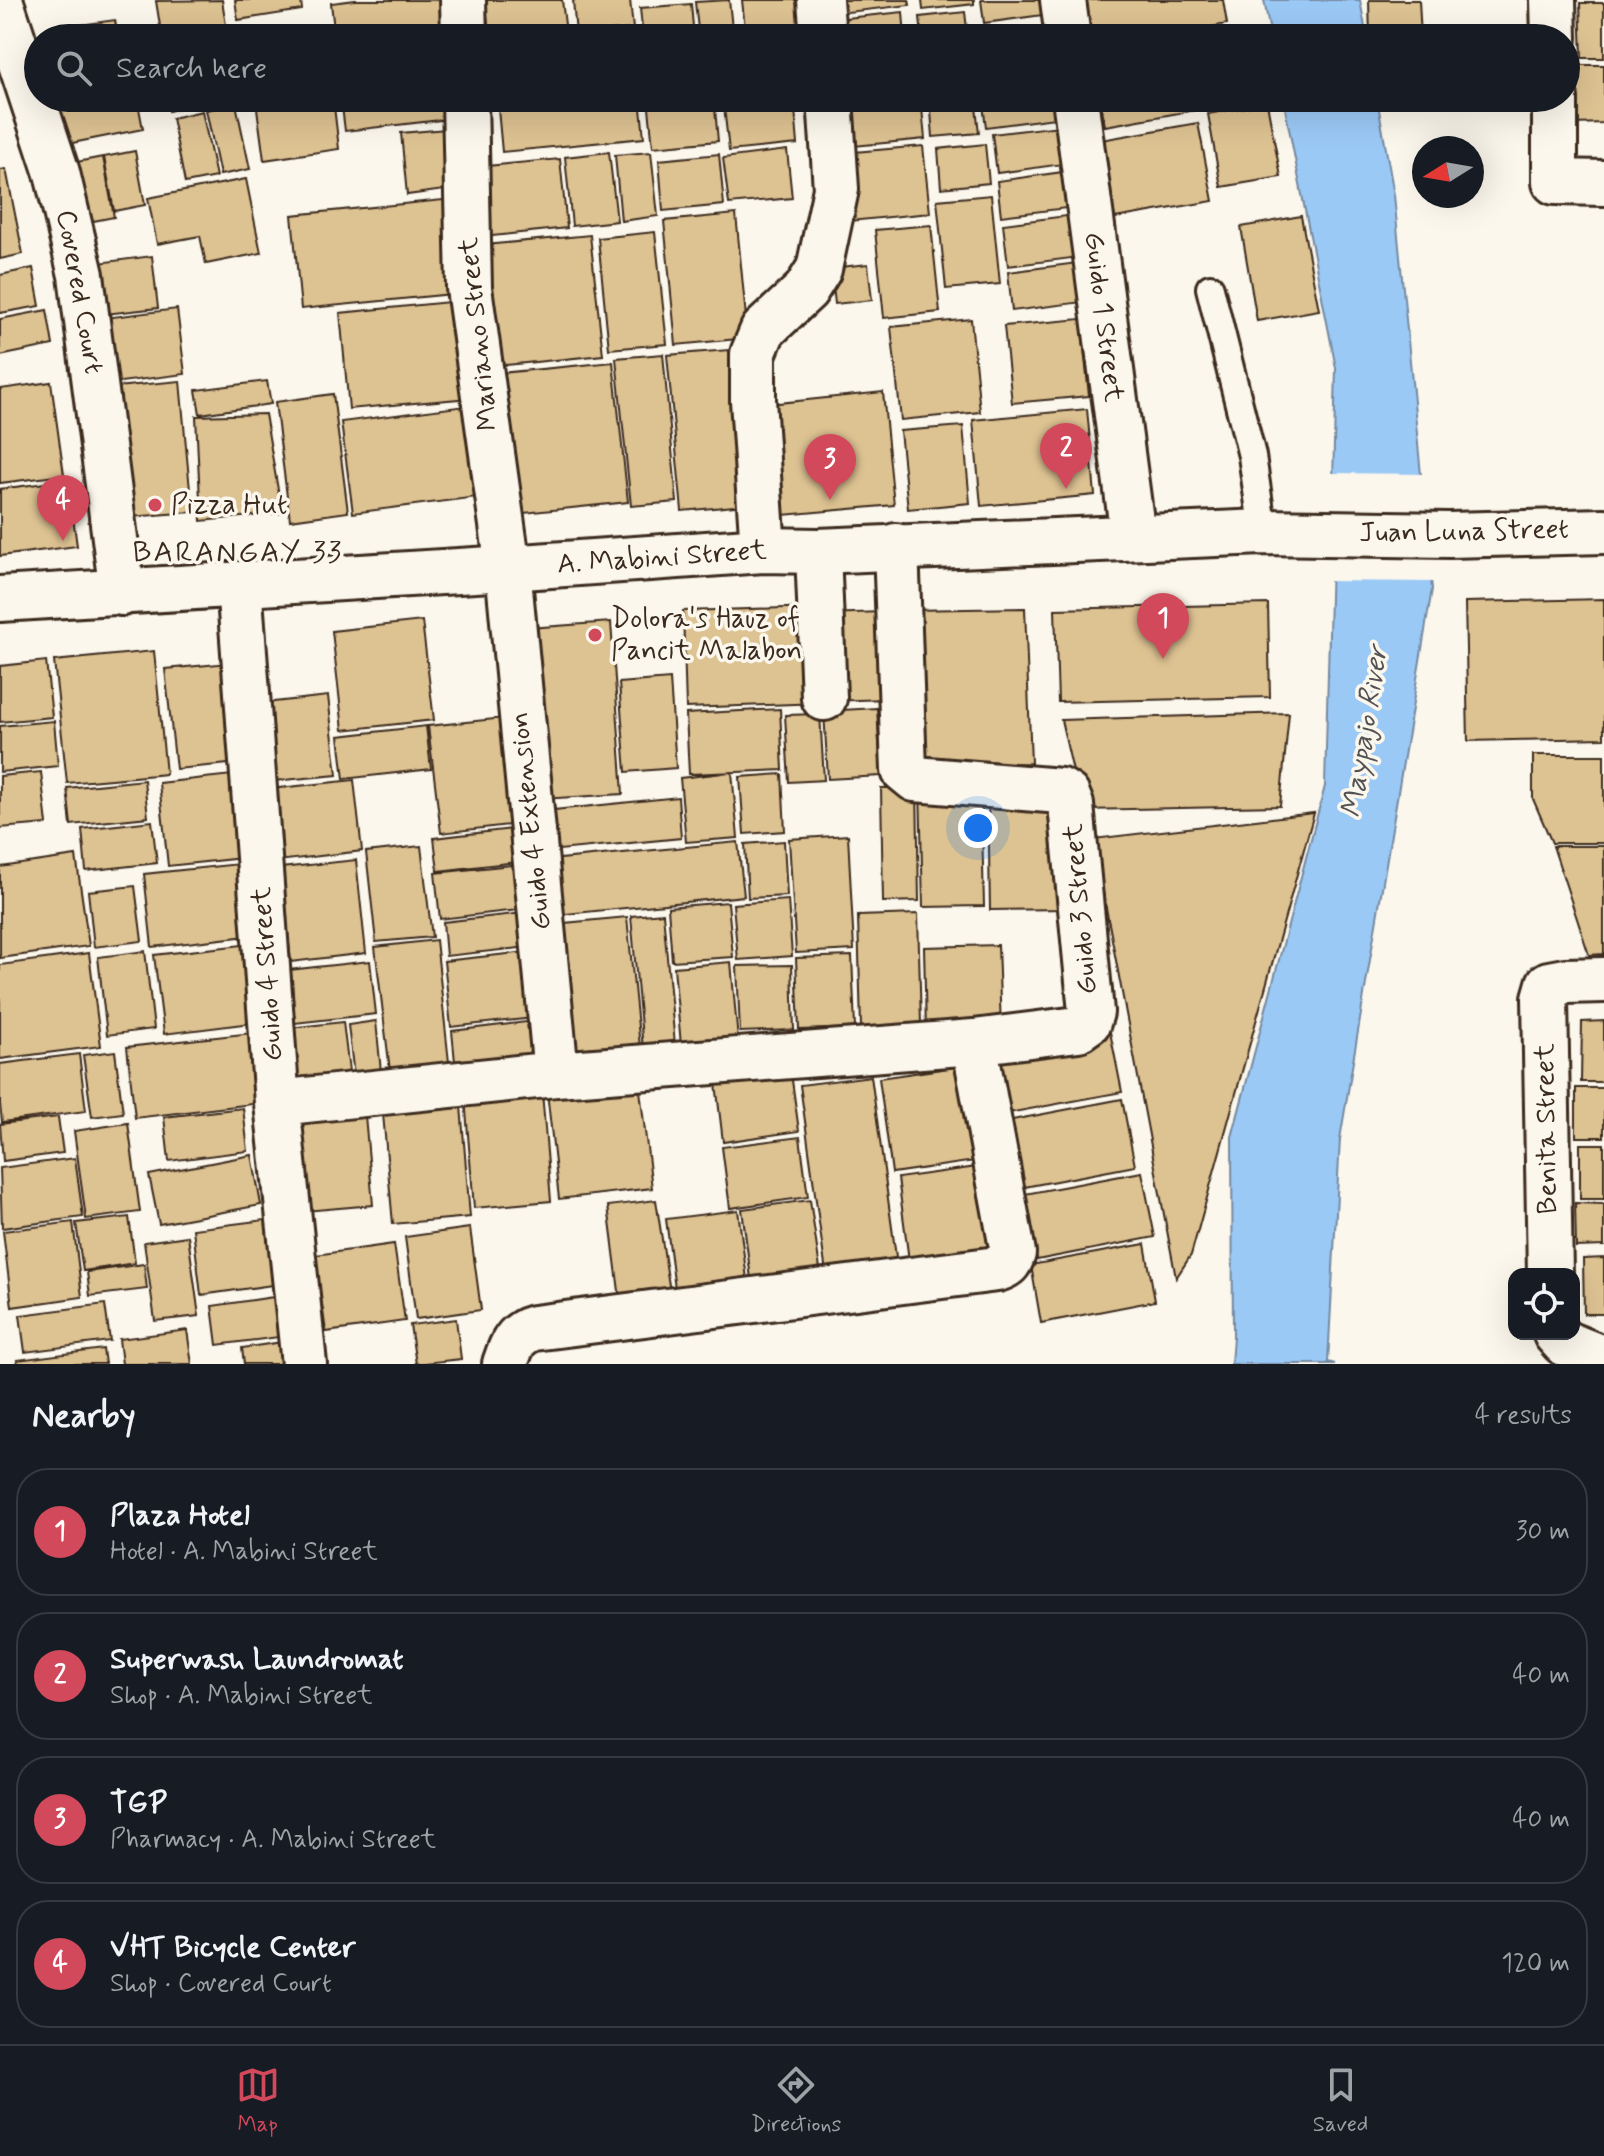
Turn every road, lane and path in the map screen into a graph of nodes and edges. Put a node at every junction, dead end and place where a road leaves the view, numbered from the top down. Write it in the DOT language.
graph roads {
  1 [pos="0,0"];
  2 [pos="463,0"];
  3 [pos="820,0"];
  4 [pos="1063,0"];
  5 [pos="1553,0"];
  6 [pos="464,24"];
  7 [pos="822,24"];
  8 [pos="1066,24"];
  9 [pos="1554,24"];
  10 [pos="24,73"];
  11 [pos="37,112"];
  12 [pos="465,112"];
  13 [pos="831,112"];
  14 [pos="1077,112"];
  15 [pos="1555,112"];
  16 [pos="1604,183"];
  17 [pos="1210,288"];
  18 [pos="1604,531"];
  19 [pos="1263,532"];
  20 [pos="1324,533"];
  21 [pos="1133,536"];
  22 [pos="896,546"];
  23 [pos="763,550"];
  24 [pos="818,551"];
  25 [pos="508,568"];
  26 [pos="239,584"];
  27 [pos="122,593"];
  28 [pos="0,599"];
  29 [pos="824,698"];
  30 [pos="1604,980"];
  31 [pos="974,1042"];
  32 [pos="556,1074"];
  33 [pos="277,1103"];
  34 [pos="1550,1268"];
  35 [pos="1561,1340"];
  36 [pos="1604,1359"];
  37 [pos="304,1364"];
  38 [pos="505,1364"];
  1 -- 10 [label="street, Covered Court"];
  2 -- 6 [label="street"];
  3 -- 7 [label="street"];
  4 -- 8 [label="street"];
  5 -- 9 [label="street"];
  11 -- 27 [label="street, Covered Court"];
  12 -- 25 [label="street, Mariano Street"];
  13 -- 23 [label="street"];
  14 -- 21 [label="street, Guido 1 Street"];
  15 -- 16 [label="street"];
  17 -- 19 [label="lane"];
  18 -- 20 [label="street, Juan Luna Street"];
  19 -- 20 [label="street, A. Mabini Street"];
  19 -- 21 [label="street, A. Mabini Street"];
  21 -- 22 [label="street, A. Mabini Street"];
  22 -- 24 [label="street, A. Mabini Street"];
  22 -- 31 [label="street, Guido 3 Street"];
  23 -- 24 [label="street, A. Mabini Street"];
  23 -- 25 [label="street, A. Mabini Street"];
  24 -- 29 [label="street"];
  25 -- 26 [label="street, A. Mabini Street"];
  25 -- 32 [label="street, Guido 4 Extension"];
  26 -- 27 [label="street, A. Mabini Street"];
  26 -- 33 [label="street, Guido 4 Street"];
  27 -- 28 [label="street, A. Mabini Street"];
  30 -- 34 [label="street, Benita Street"];
  31 -- 32 [label="street"];
  31 -- 38 [label="street"];
  32 -- 33 [label="street"];
  33 -- 37 [label="street, Guido 4 Street"];
  35 -- 36 [label="street"];
}
